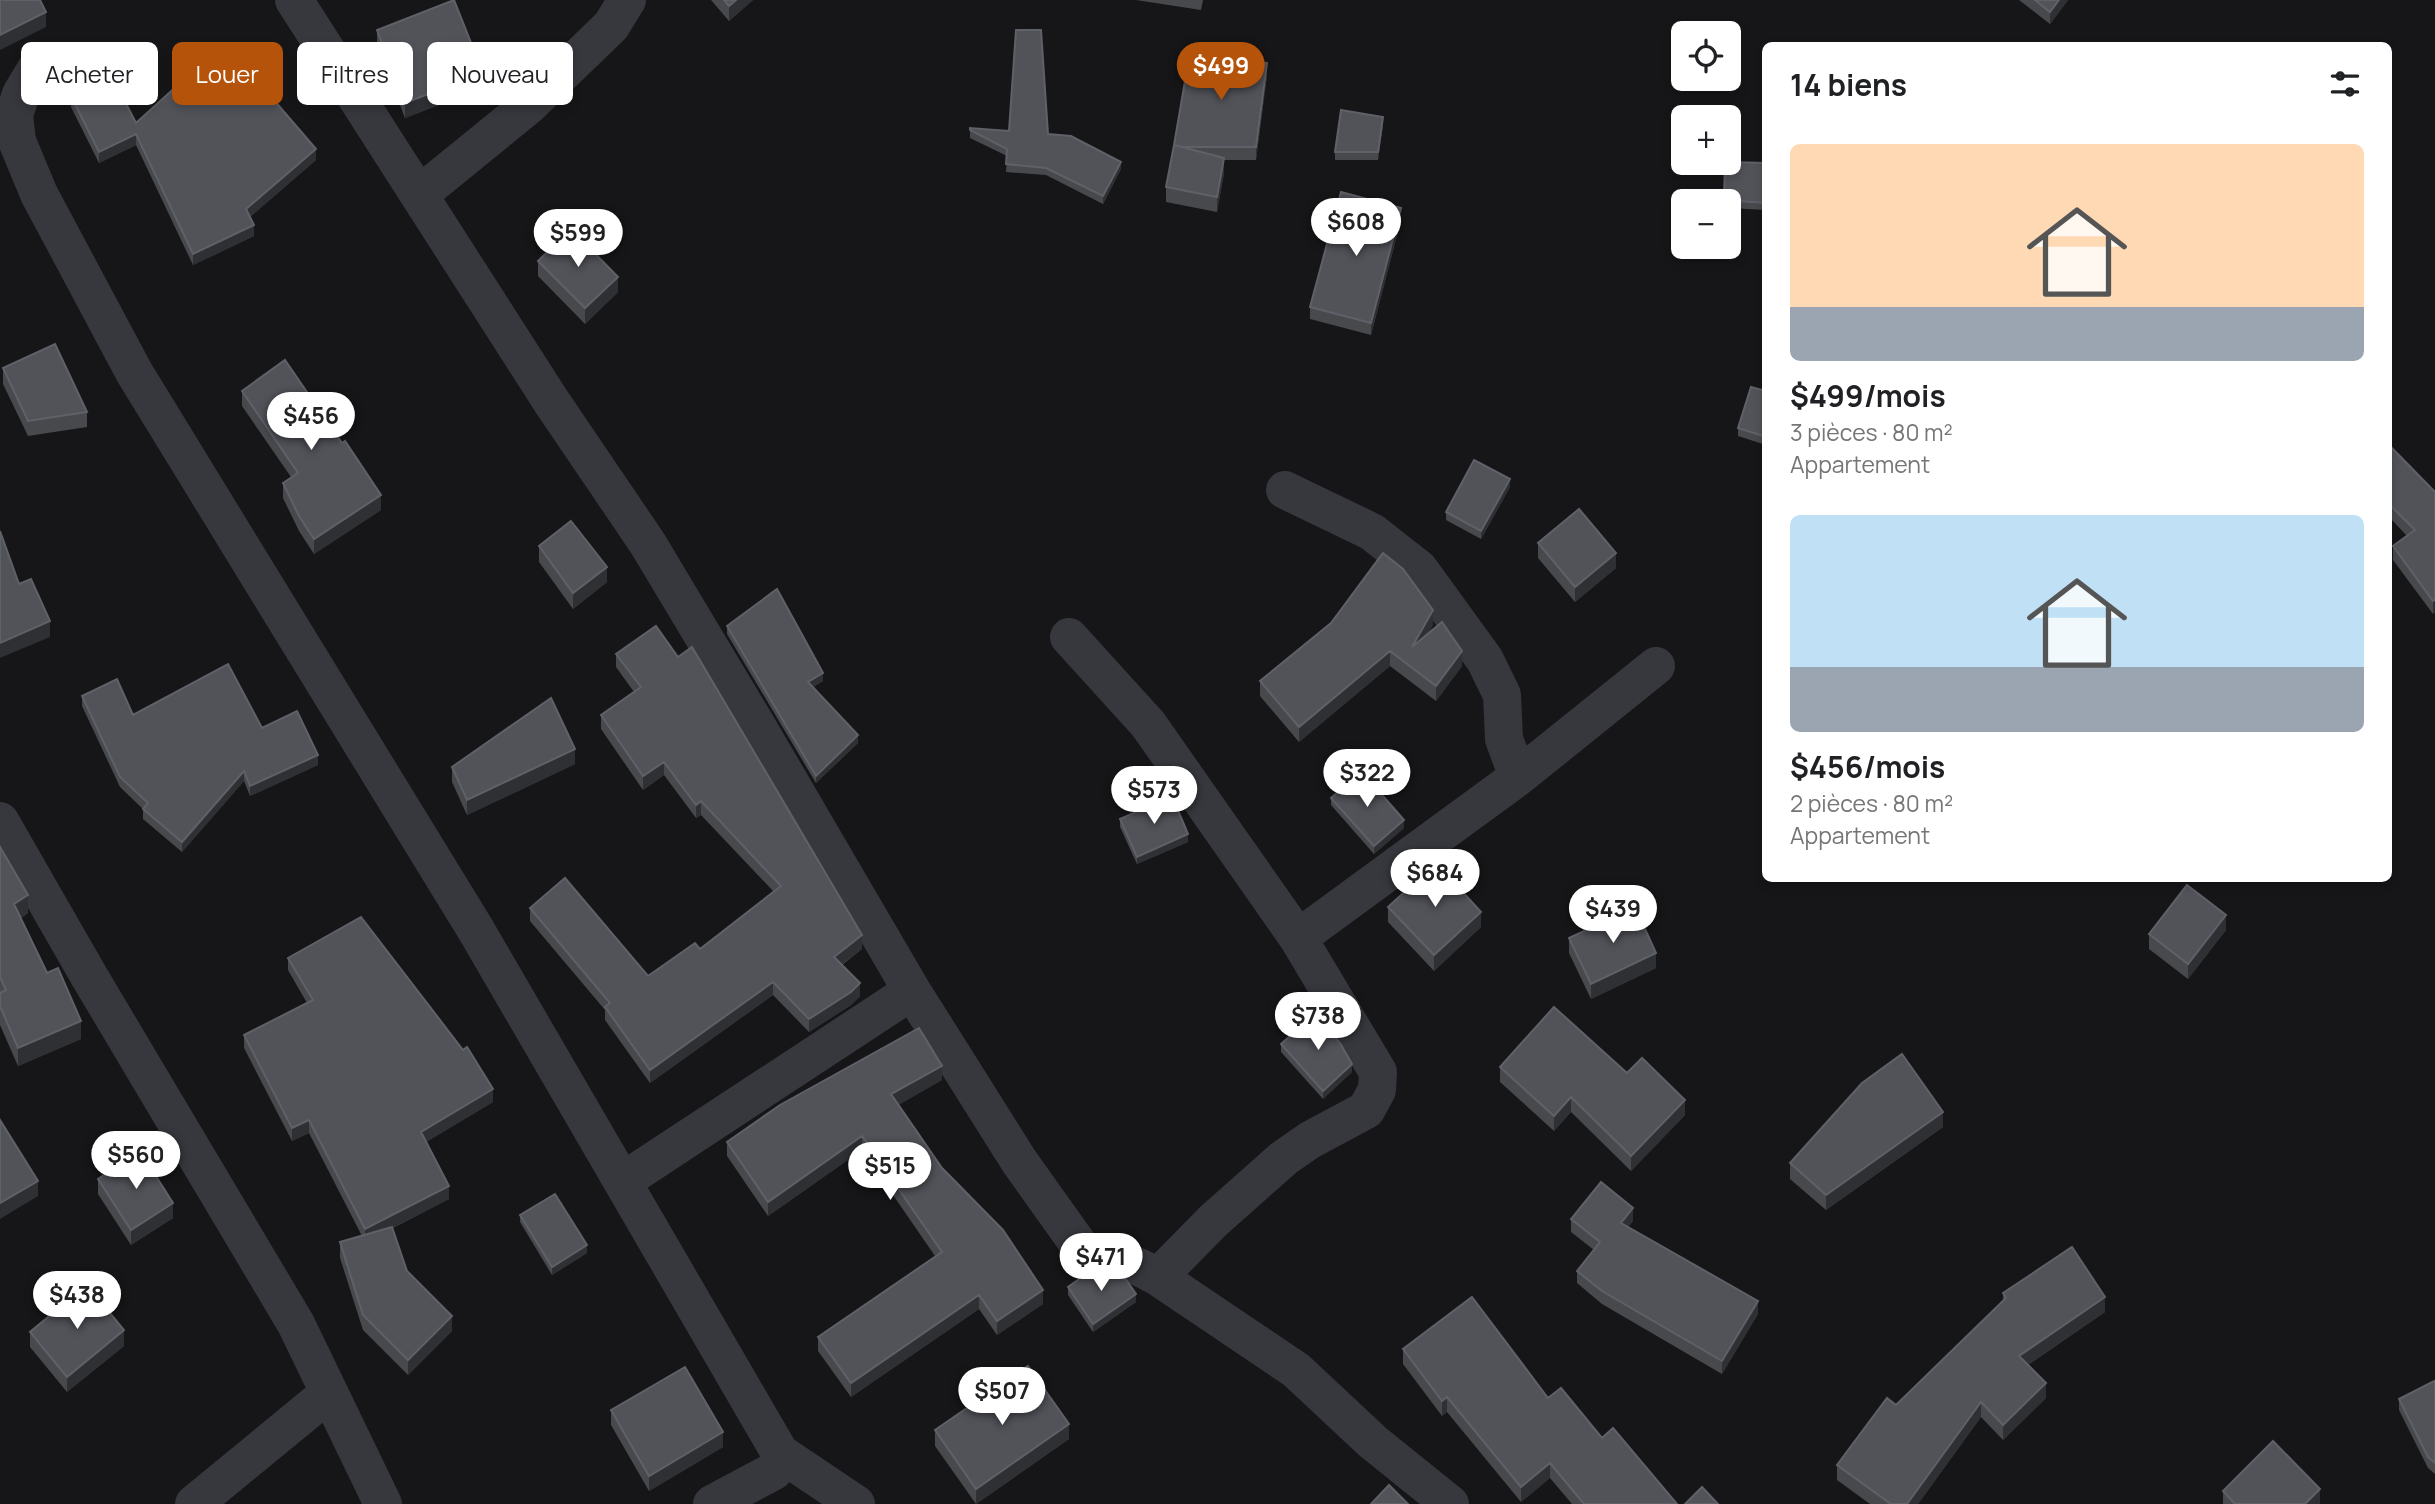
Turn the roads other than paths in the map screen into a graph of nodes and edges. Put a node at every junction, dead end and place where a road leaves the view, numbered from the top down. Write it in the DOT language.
graph roads {
  1 [pos="294,0"];
  2 [pos="627,0"];
  3 [pos="21,94"];
  4 [pos="420,194"];
  5 [pos="1285,490"];
  6 [pos="1069,637"];
  7 [pos="1656,666"];
  8 [pos="1518,777"];
  9 [pos="0,821"];
  10 [pos="1298,938"];
  11 [pos="912,991"];
  12 [pos="623,1181"];
  13 [pos="1158,1277"];
  14 [pos="329,1393"];
  15 [pos="780,1453"];
  16 [pos="194,1504"];
  17 [pos="383,1504"];
  18 [pos="712,1504"];
  19 [pos="856,1504"];
  20 [pos="1450,1504"];
  1 -- 4 [label="street"];
  2 -- 4 [label="street"];
  3 -- 12 [label="street"];
  4 -- 11 [label="street"];
  5 -- 8 [label="street"];
  6 -- 10 [label="street"];
  7 -- 8 [label="street"];
  8 -- 10 [label="street"];
  9 -- 14 [label="street"];
  10 -- 13 [label="street"];
  11 -- 12 [label="street"];
  11 -- 13 [label="street"];
  12 -- 15 [label="street"];
  13 -- 20 [label="street"];
  14 -- 16 [label="street"];
  14 -- 17 [label="street"];
  15 -- 18 [label="street"];
  15 -- 19 [label="street"];
}
